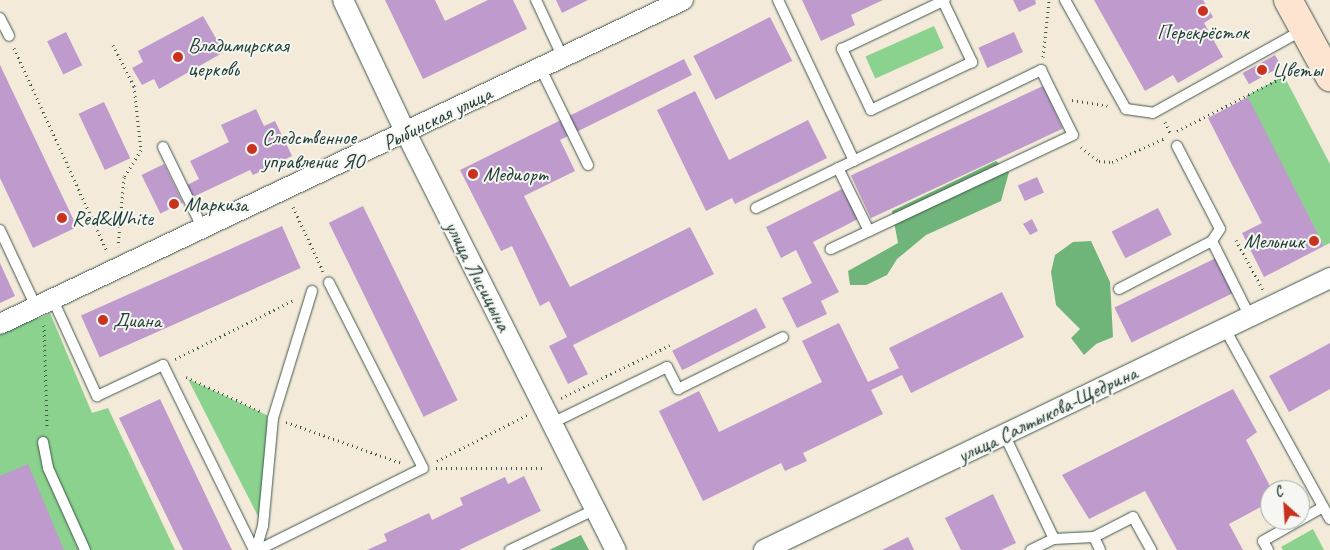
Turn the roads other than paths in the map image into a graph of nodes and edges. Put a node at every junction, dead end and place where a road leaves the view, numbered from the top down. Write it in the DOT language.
graph roads {
  1 [pos="343,0"];
  2 [pos="536,0"];
  3 [pos="683,0"];
  4 [pos="778,0"];
  5 [pos="944,0"];
  6 [pos="1065,0"];
  7 [pos="1288,0"];
  8 [pos="0,18"];
  9 [pos="1304,30"];
  10 [pos="9,36"];
  11 [pos="563,58"];
  12 [pos="541,69"];
  13 [pos="1330,77"];
  14 [pos="406,134"];
  15 [pos="1177,146"];
  16 [pos="163,148"];
  17 [pos="854,161"];
  18 [pos="588,165"];
  19 [pos="838,168"];
  20 [pos="756,208"];
  21 [pos="203,229"];
  22 [pos="0,230"];
  23 [pos="870,231"];
  24 [pos="1212,241"];
  25 [pos="831,249"];
  26 [pos="1330,278"];
  27 [pos="329,283"];
  28 [pos="1118,289"];
  29 [pos="312,291"];
  30 [pos="44,304"];
  31 [pos="1250,316"];
  32 [pos="0,324"];
  33 [pos="1224,329"];
  34 [pos="783,337"];
  35 [pos="552,423"];
  36 [pos="1004,434"];
  37 [pos="43,442"];
  38 [pos="1324,508"];
  39 [pos="596,510"];
  40 [pos="1330,519"];
  41 [pos="1094,538"];
  42 [pos="1054,539"];
  43 [pos="85,550"];
  44 [pos="256,550"];
  45 [pos="510,550"];
  46 [pos="616,550"];
  47 [pos="764,550"];
  48 [pos="1031,550"];
  49 [pos="1100,550"];
  50 [pos="1151,550"];
  51 [pos="1268,550"];
  1 -- 14 [label="street, улица Лисицына"];
  2 -- 11 [label="lane"];
  3 -- 11 [label="street, Рыбинская улица"];
  4 -- 17 [label="lane"];
  5 -- 5 [label="lane"];
  6 -- 9 [label="lane"];
  7 -- 9 [label="main road"];
  8 -- 10 [label="lane"];
  9 -- 13 [label="main road"];
  11 -- 12 [label="street, Рыбинская улица"];
  12 -- 14 [label="street, Рыбинская улица"];
  12 -- 18 [label="lane"];
  14 -- 21 [label="street, Рыбинская улица"];
  14 -- 35 [label="street, улица Лисицына"];
  15 -- 24 [label="lane"];
  16 -- 21 [label="lane"];
  17 -- 19 [label="lane"];
  17 -- 23 [label="lane"];
  19 -- 20 [label="lane"];
  19 -- 23 [label="lane"];
  21 -- 30 [label="street, Рыбинская улица"];
  22 -- 30 [label="lane"];
  23 -- 25 [label="lane"];
  24 -- 28 [label="lane"];
  24 -- 31 [label="lane"];
  26 -- 31 [label="street, улица Салтыкова-Щедрина"];
  27 -- 44 [label="lane"];
  29 -- 44 [label="lane"];
  30 -- 32 [label="street, Рыбинская улица"];
  30 -- 44 [label="lane"];
  31 -- 33 [label="street, улица Салтыкова-Щедрина"];
  33 -- 36 [label="street, улица Салтыкова-Щедрина"];
  33 -- 38 [label="lane"];
  34 -- 35 [label="lane"];
  35 -- 39 [label="street, улица Лисицына"];
  36 -- 42 [label="lane"];
  36 -- 47 [label="street, улица Салтыкова-Щедрина"];
  37 -- 43 [label="lane"];
  38 -- 40 [label="lane"];
  38 -- 51 [label="lane"];
  39 -- 45 [label="lane"];
  39 -- 46 [label="street, улица Лисицына"];
  41 -- 42 [label="lane"];
  41 -- 49 [label="lane"];
  41 -- 50 [label="lane"];
  42 -- 48 [label="lane"];
}
